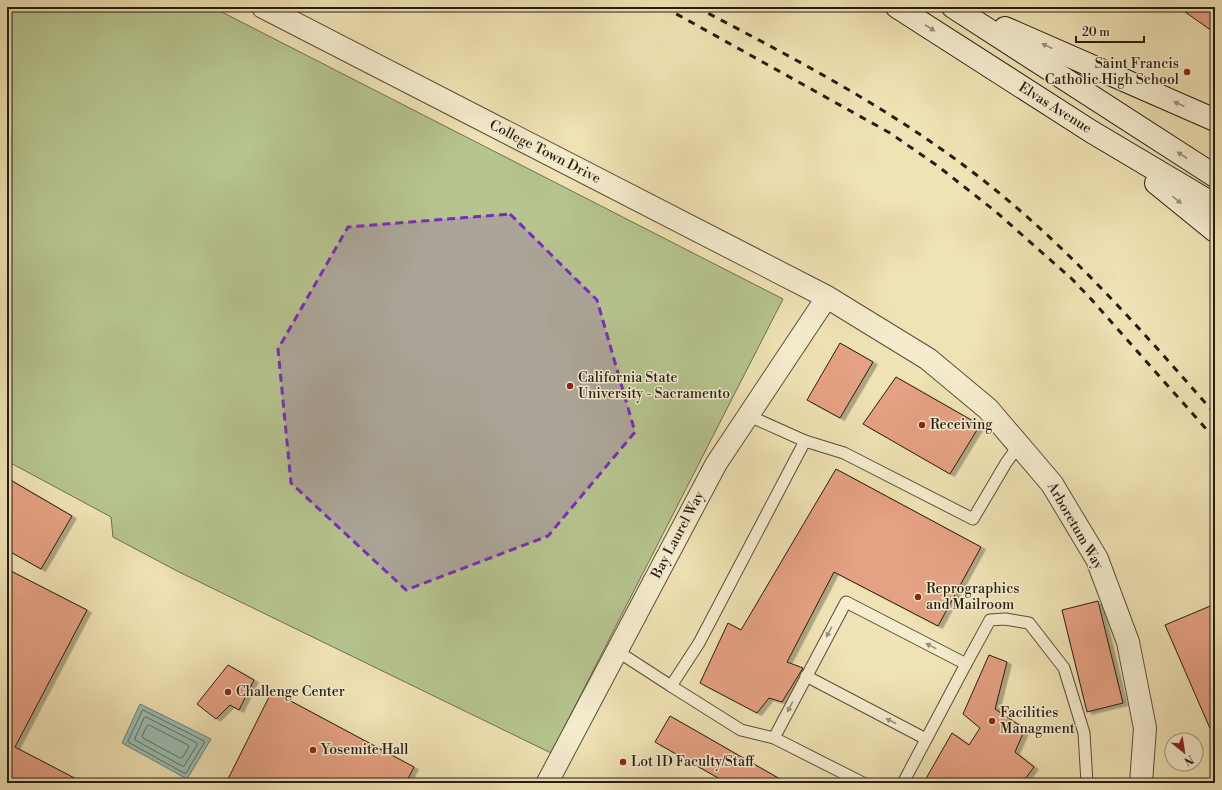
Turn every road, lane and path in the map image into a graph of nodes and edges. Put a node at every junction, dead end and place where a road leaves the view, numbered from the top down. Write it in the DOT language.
graph roads {
  1 [pos="263,7"];
  2 [pos="897,7"];
  3 [pos="953,7"];
  4 [pos="957,7"];
  5 [pos="1215,120"];
  6 [pos="1092,132"];
  7 [pos="1215,176"];
  8 [pos="1215,205"];
  9 [pos="1215,231"];
  10 [pos="827,297"];
  11 [pos="747,415"];
  12 [pos="805,441"];
  13 [pos="1018,445"];
  14 [pos="617,651"];
  15 [pos="966,664"];
  16 [pos="806,676"];
  17 [pos="671,686"];
  18 [pos="774,738"];
  19 [pos="926,739"];
  20 [pos="548,783"];
  21 [pos="863,783"];
  22 [pos="903,783"];
  23 [pos="1087,783"];
  24 [pos="1141,783"];
  1 -- 10 [label="street, College Town Drive"];
  2 -- 6 [label="street, Elvas Avenue, one-way"];
  7 -- 3 [label="street, Elvas Avenue, one-way"];
  5 -- 4 [label="street, one-way"];
  6 -- 8 [label="street, Elvas Avenue"];
  6 -- 9 [label="street, one-way"];
  10 -- 11 [label="street, Bay Laurel Way"];
  10 -- 13 [label="street, Arboretum Way"];
  11 -- 12 [label="lane"];
  11 -- 14 [label="street, Bay Laurel Way"];
  12 -- 13 [label="lane"];
  12 -- 17 [label="lane"];
  13 -- 24 [label="street, Arboretum Way"];
  14 -- 17 [label="lane"];
  14 -- 20 [label="street, Bay Laurel Way"];
  15 -- 16 [label="lane, one-way"];
  15 -- 19 [label="lane"];
  15 -- 23 [label="lane"];
  16 -- 18 [label="lane, one-way"];
  19 -- 16 [label="lane, one-way"];
  17 -- 18 [label="lane"];
  18 -- 21 [label="lane"];
  19 -- 22 [label="lane"];
}
